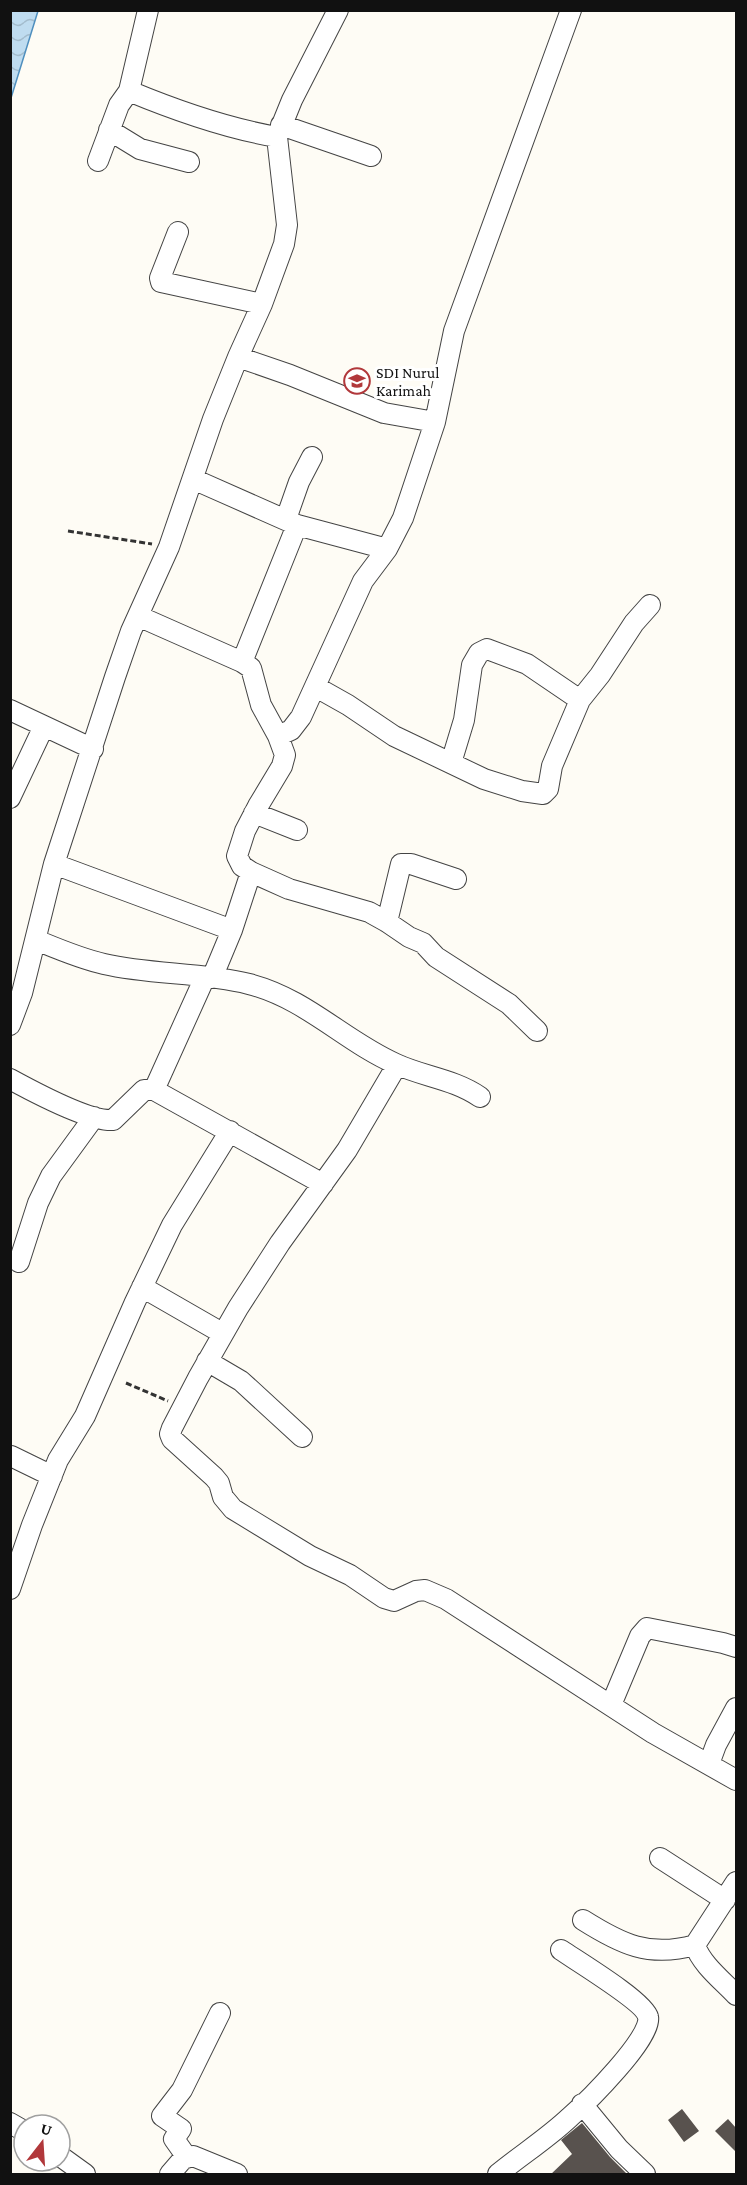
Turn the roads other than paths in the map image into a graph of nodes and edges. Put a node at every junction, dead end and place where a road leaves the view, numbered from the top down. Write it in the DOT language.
graph roads {
  1 [pos="148,10"];
  2 [pos="338,10"];
  3 [pos="571,10"];
  4 [pos="129,91"];
  5 [pos="109,130"];
  6 [pos="279,131"];
  7 [pos="371,156"];
  8 [pos="98,161"];
  9 [pos="189,162"];
  10 [pos="178,232"];
  11 [pos="262,304"];
  12 [pos="238,357"];
  13 [pos="435,422"];
  14 [pos="312,457"];
  15 [pos="193,479"];
  16 [pos="291,522"];
  17 [pos="387,549"];
  18 [pos="650,605"];
  19 [pos="138,616"];
  20 [pos="242,662"];
  21 [pos="316,687"];
  22 [pos="580,700"];
  23 [pos="10,710"];
  24 [pos="44,726"];
  25 [pos="278,736"];
  26 [pos="93,749"];
  27 [pos="451,763"];
  28 [pos="10,798"];
  29 [pos="254,813"];
  30 [pos="297,830"];
  31 [pos="54,864"];
  32 [pos="251,872"];
  33 [pos="456,879"];
  34 [pos="387,922"];
  35 [pos="232,930"];
  36 [pos="36,940"];
  37 [pos="209,977"];
  38 [pos="16,992"];
  39 [pos="10,1026"];
  40 [pos="537,1030"];
  41 [pos="397,1065"];
  42 [pos="10,1079"];
  43 [pos="154,1090"];
  44 [pos="480,1097"];
  45 [pos="94,1117"];
  46 [pos="230,1131"];
  47 [pos="324,1184"];
  48 [pos="19,1262"];
  49 [pos="142,1287"];
  50 [pos="222,1333"];
  51 [pos="207,1361"];
  52 [pos="302,1437"];
  53 [pos="11,1456"];
  54 [pos="52,1476"];
  55 [pos="11,1585"];
  56 [pos="736,1647"];
  57 [pos="611,1705"];
  58 [pos="736,1708"];
  59 [pos="709,1764"];
  60 [pos="736,1780"];
  61 [pos="660,1858"];
  62 [pos="736,1882"];
  63 [pos="725,1900"];
  64 [pos="583,1920"];
  65 [pos="695,1945"];
  66 [pos="561,1950"];
  67 [pos="736,1995"];
  68 [pos="220,2013"];
  69 [pos="582,2104"];
  70 [pos="186,2157"];
  71 [pos="72,2165"];
  72 [pos="85,2175"];
  73 [pos="170,2175"];
  74 [pos="237,2175"];
  75 [pos="498,2175"];
  76 [pos="645,2175"];
  1 -- 4 [label="street"];
  2 -- 6 [label="street"];
  3 -- 13 [label="street"];
  4 -- 5 [label="street"];
  4 -- 6 [label="street"];
  5 -- 8 [label="street"];
  5 -- 9 [label="street"];
  6 -- 7 [label="street"];
  6 -- 11 [label="street"];
  10 -- 11 [label="street"];
  11 -- 12 [label="street"];
  12 -- 13 [label="street"];
  12 -- 15 [label="street"];
  13 -- 17 [label="street"];
  14 -- 16 [label="street"];
  15 -- 16 [label="street"];
  15 -- 19 [label="street"];
  16 -- 17 [label="street"];
  16 -- 20 [label="street"];
  17 -- 21 [label="street"];
  18 -- 22 [label="street"];
  19 -- 20 [label="street"];
  19 -- 26 [label="street"];
  20 -- 25 [label="street"];
  21 -- 25 [label="street"];
  21 -- 27 [label="street"];
  22 -- 27 [label="street"];
  22 -- 27 [label="street"];
  23 -- 24 [label="street"];
  24 -- 26 [label="street"];
  24 -- 28 [label="street"];
  25 -- 29 [label="street"];
  26 -- 31 [label="street"];
  29 -- 30 [label="street"];
  29 -- 32 [label="street"];
  31 -- 35 [label="street"];
  31 -- 36 [label="street"];
  32 -- 34 [label="street"];
  32 -- 35 [label="street"];
  33 -- 34 [label="street"];
  34 -- 40 [label="street"];
  35 -- 37 [label="street"];
  36 -- 37 [label="street"];
  36 -- 38 [label="street"];
  37 -- 41 [label="street"];
  37 -- 43 [label="street"];
  38 -- 39 [label="street"];
  41 -- 44 [label="street"];
  41 -- 47 [label="street"];
  42 -- 45 [label="street"];
  43 -- 45 [label="street"];
  43 -- 46 [label="street"];
  45 -- 48 [label="street"];
  46 -- 47 [label="street"];
  46 -- 49 [label="street"];
  47 -- 50 [label="street"];
  49 -- 50 [label="street"];
  49 -- 54 [label="street"];
  50 -- 51 [label="street"];
  51 -- 52 [label="street"];
  51 -- 57 [label="street"];
  53 -- 54 [label="street"];
  54 -- 55 [label="street"];
  56 -- 57 [label="street"];
  57 -- 59 [label="street"];
  58 -- 59 [label="street"];
  59 -- 60 [label="street"];
  61 -- 63 [label="street"];
  62 -- 63 [label="street"];
  63 -- 65 [label="street"];
  64 -- 65 [label="street"];
  65 -- 67 [label="street"];
  66 -- 69 [label="street"];
  68 -- 70 [label="street"];
  69 -- 75 [label="street"];
  69 -- 76 [label="street"];
  70 -- 73 [label="street"];
  70 -- 74 [label="street"];
  71 -- 72 [label="street"];
}
